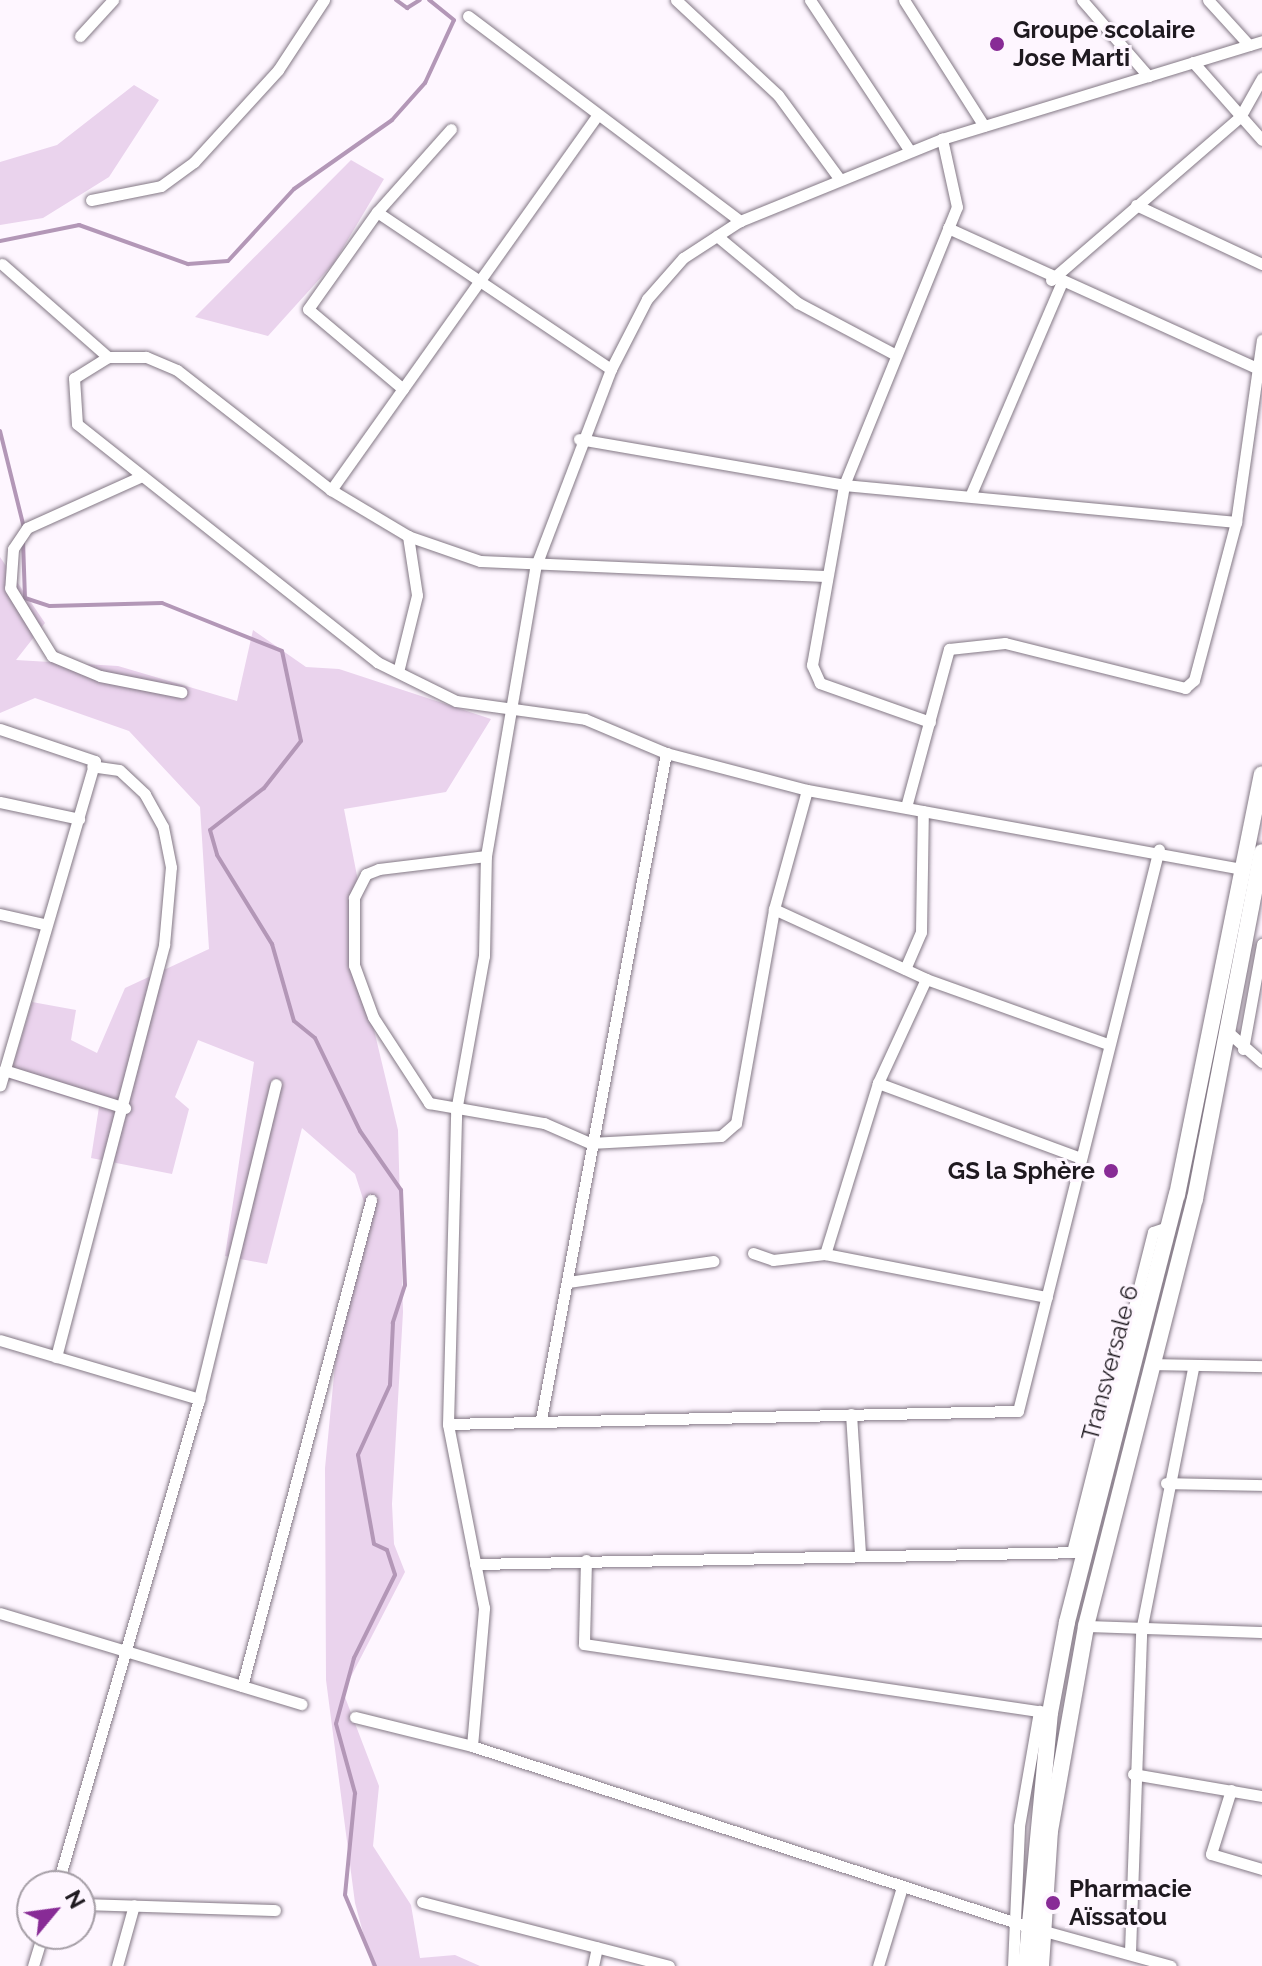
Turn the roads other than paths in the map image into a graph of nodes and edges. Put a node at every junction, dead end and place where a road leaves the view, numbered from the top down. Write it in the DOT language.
graph roads {
  1 [pos="113,0"];
  2 [pos="324,0"];
  3 [pos="676,0"];
  4 [pos="810,0"];
  5 [pos="904,0"];
  6 [pos="1082,0"];
  7 [pos="1208,0"];
  8 [pos="468,16"];
  9 [pos="80,36"];
  10 [pos="1262,41"];
  11 [pos="1249,45"];
  12 [pos="1193,62"];
  13 [pos="1148,76"];
  14 [pos="1262,78"];
  15 [pos="597,116"];
  16 [pos="1240,117"];
  17 [pos="984,126"];
  18 [pos="451,129"];
  19 [pos="942,139"];
  20 [pos="1262,140"];
  21 [pos="910,151"];
  22 [pos="838,177"];
  23 [pos="91,200"];
  24 [pos="1136,205"];
  25 [pos="377,212"];
  26 [pos="740,221"];
  27 [pos="948,228"];
  28 [pos="717,236"];
  29 [pos="2,264"];
  30 [pos="1262,264"];
  31 [pos="1056,282"];
  32 [pos="477,284"];
  33 [pos="1262,340"];
  34 [pos="896,355"];
  35 [pos="108,357"];
  36 [pos="1256,368"];
  37 [pos="611,369"];
  38 [pos="403,389"];
  39 [pos="579,439"];
  40 [pos="142,476"];
  41 [pos="844,485"];
  42 [pos="331,490"];
  43 [pos="971,494"];
  44 [pos="1236,522"];
  45 [pos="408,536"];
  46 [pos="535,568"];
  47 [pos="825,576"];
  48 [pos="398,672"];
  49 [pos="181,692"];
  50 [pos="511,707"];
  51 [pos="930,722"];
  52 [pos="0,729"];
  53 [pos="666,753"];
  54 [pos="92,766"];
  55 [pos="1262,774"];
  56 [pos="807,790"];
  57 [pos="0,802"];
  58 [pos="906,807"];
  59 [pos="923,811"];
  60 [pos="79,819"];
  61 [pos="1159,849"];
  62 [pos="1262,852"];
  63 [pos="486,856"];
  64 [pos="1240,869"];
  65 [pos="1259,885"];
  66 [pos="774,909"];
  67 [pos="0,914"];
  68 [pos="43,924"];
  69 [pos="1262,944"];
  70 [pos="905,969"];
  71 [pos="926,979"];
  72 [pos="1229,1033"];
  73 [pos="1108,1044"];
  74 [pos="1243,1049"];
  75 [pos="4,1062"];
  76 [pos="1262,1062"];
  77 [pos="878,1083"];
  78 [pos="276,1084"];
  79 [pos="0,1085"];
  80 [pos="125,1108"];
  81 [pos="456,1111"];
  82 [pos="590,1143"];
  83 [pos="1081,1158"];
  84 [pos="371,1200"];
  85 [pos="753,1253"];
  86 [pos="825,1254"];
  87 [pos="713,1261"];
  88 [pos="568,1282"];
  89 [pos="1047,1297"];
  90 [pos="0,1340"];
  91 [pos="56,1357"];
  92 [pos="1154,1364"];
  93 [pos="1262,1366"];
  94 [pos="1193,1368"];
  95 [pos="199,1399"];
  96 [pos="851,1414"];
  97 [pos="541,1419"];
  98 [pos="448,1424"];
  99 [pos="1166,1483"];
  100 [pos="1262,1485"];
  101 [pos="860,1552"];
  102 [pos="1077,1552"];
  103 [pos="586,1560"];
  104 [pos="475,1564"];
  105 [pos="0,1613"];
  106 [pos="1086,1626"];
  107 [pos="1141,1631"];
  108 [pos="1262,1632"];
  109 [pos="127,1651"];
  110 [pos="242,1686"];
  111 [pos="302,1704"];
  112 [pos="1045,1712"];
  113 [pos="355,1717"];
  114 [pos="472,1746"];
  115 [pos="1133,1774"];
  116 [pos="1231,1790"];
  117 [pos="1262,1796"];
  118 [pos="1262,1869"];
  119 [pos="62,1870"];
  120 [pos="902,1887"];
  121 [pos="422,1902"];
  122 [pos="96,1904"];
  123 [pos="134,1905"];
  124 [pos="275,1910"];
  125 [pos="1027,1926"];
  126 [pos="597,1947"];
  127 [pos="1130,1952"];
  128 [pos="117,1966"];
  129 [pos="593,1966"];
  130 [pos="669,1966"];
  131 [pos="878,1966"];
  132 [pos="1013,1966"];
  133 [pos="1026,1966"];
  134 [pos="1041,1966"];
  135 [pos="1171,1966"];
  1 -- 9 [label="street"];
  2 -- 23 [label="street"];
  3 -- 22 [label="street"];
  4 -- 21 [label="street"];
  5 -- 17 [label="street"];
  6 -- 13 [label="street"];
  7 -- 11 [label="street"];
  8 -- 15 [label="street"];
  10 -- 11 [label="street"];
  11 -- 12 [label="street"];
  12 -- 13 [label="street"];
  12 -- 16 [label="street"];
  13 -- 17 [label="street"];
  14 -- 16 [label="street"];
  15 -- 26 [label="street"];
  15 -- 32 [label="street"];
  16 -- 20 [label="street"];
  16 -- 24 [label="street"];
  17 -- 19 [label="street"];
  18 -- 25 [label="street"];
  19 -- 21 [label="street"];
  19 -- 27 [label="street"];
  21 -- 22 [label="street"];
  22 -- 26 [label="street"];
  24 -- 30 [label="street"];
  24 -- 31 [label="street"];
  25 -- 32 [label="street"];
  25 -- 38 [label="street"];
  26 -- 28 [label="street"];
  27 -- 31 [label="street"];
  27 -- 34 [label="street"];
  28 -- 34 [label="street"];
  28 -- 37 [label="street"];
  29 -- 35 [label="street"];
  31 -- 36 [label="street"];
  31 -- 43 [label="street"];
  32 -- 37 [label="street"];
  32 -- 38 [label="street"];
  33 -- 36 [label="street"];
  34 -- 41 [label="street"];
  35 -- 40 [label="street"];
  35 -- 42 [label="street"];
  36 -- 44 [label="street"];
  37 -- 39 [label="street"];
  38 -- 42 [label="street"];
  39 -- 41 [label="street"];
  39 -- 46 [label="street"];
  40 -- 48 [label="street"];
  40 -- 49 [label="street"];
  41 -- 43 [label="street"];
  41 -- 47 [label="street"];
  42 -- 45 [label="street"];
  43 -- 44 [label="street"];
  44 -- 51 [label="street"];
  45 -- 46 [label="street"];
  45 -- 48 [label="street"];
  46 -- 47 [label="street"];
  46 -- 50 [label="street"];
  47 -- 51 [label="street"];
  48 -- 50 [label="street"];
  50 -- 53 [label="street"];
  50 -- 63 [label="street"];
  51 -- 58 [label="street"];
  52 -- 54 [label="street"];
  53 -- 56 [label="street"];
  53 -- 82 [label="street"];
  54 -- 60 [label="street"];
  54 -- 80 [label="street"];
  55 -- 64 [label="main road, Transversale 6"];
  56 -- 58 [label="street"];
  56 -- 66 [label="street"];
  57 -- 60 [label="street"];
  58 -- 59 [label="street"];
  59 -- 61 [label="street"];
  59 -- 70 [label="street"];
  60 -- 68 [label="street"];
  61 -- 64 [label="street"];
  61 -- 73 [label="street"];
  62 -- 65 [label="main road, Transversale 6"];
  63 -- 81 [label="street"];
  63 -- 81 [label="street"];
  64 -- 102 [label="main road, Transversale 6"];
  65 -- 72 [label="main road, Transversale 6"];
  66 -- 70 [label="street"];
  66 -- 82 [label="street"];
  67 -- 68 [label="street"];
  68 -- 75 [label="street"];
  69 -- 74 [label="street"];
  70 -- 71 [label="street"];
  71 -- 73 [label="street"];
  71 -- 77 [label="street"];
  72 -- 74 [label="street"];
  72 -- 92 [label="main road, Transversale 6"];
  73 -- 83 [label="street"];
  74 -- 76 [label="street"];
  75 -- 79 [label="street"];
  75 -- 80 [label="street"];
  77 -- 83 [label="street"];
  77 -- 86 [label="street"];
  78 -- 95 [label="street"];
  80 -- 91 [label="street"];
  81 -- 82 [label="street"];
  81 -- 98 [label="street"];
  82 -- 88 [label="street"];
  83 -- 89 [label="street"];
  84 -- 110 [label="street"];
  85 -- 86 [label="street"];
  86 -- 89 [label="street"];
  87 -- 88 [label="street"];
  88 -- 97 [label="street"];
  89 -- 96 [label="street"];
  90 -- 91 [label="street"];
  91 -- 95 [label="street"];
  92 -- 94 [label="street"];
  92 -- 106 [label="main road, Transversale 6"];
  93 -- 94 [label="street"];
  94 -- 99 [label="street"];
  95 -- 109 [label="street"];
  96 -- 97 [label="street"];
  96 -- 101 [label="street"];
  97 -- 98 [label="street"];
  98 -- 104 [label="street"];
  99 -- 100 [label="street"];
  99 -- 107 [label="street"];
  101 -- 102 [label="street"];
  101 -- 103 [label="street"];
  102 -- 112 [label="main road, Transversale 6"];
  103 -- 104 [label="street"];
  103 -- 112 [label="street"];
  104 -- 114 [label="street"];
  105 -- 109 [label="street"];
  106 -- 107 [label="street"];
  106 -- 125 [label="main road, Transversale 6"];
  107 -- 108 [label="street"];
  107 -- 115 [label="street"];
  109 -- 110 [label="street"];
  109 -- 119 [label="street"];
  110 -- 111 [label="street"];
  112 -- 125 [label="main road, Transversale 6"];
  113 -- 114 [label="street"];
  114 -- 120 [label="street"];
  115 -- 116 [label="street"];
  115 -- 127 [label="street"];
  116 -- 117 [label="street"];
  116 -- 118 [label="street"];
  120 -- 125 [label="street"];
  120 -- 131 [label="street"];
  121 -- 126 [label="street"];
  122 -- 123 [label="street"];
  123 -- 124 [label="street"];
  123 -- 128 [label="street"];
  125 -- 127 [label="street"];
  125 -- 132 [label="street"];
  125 -- 133 [label="main road, Transversale 6"];
  125 -- 134 [label="main road, Transversale 6"];
  126 -- 129 [label="street"];
  126 -- 130 [label="street"];
  127 -- 135 [label="street"];
}
